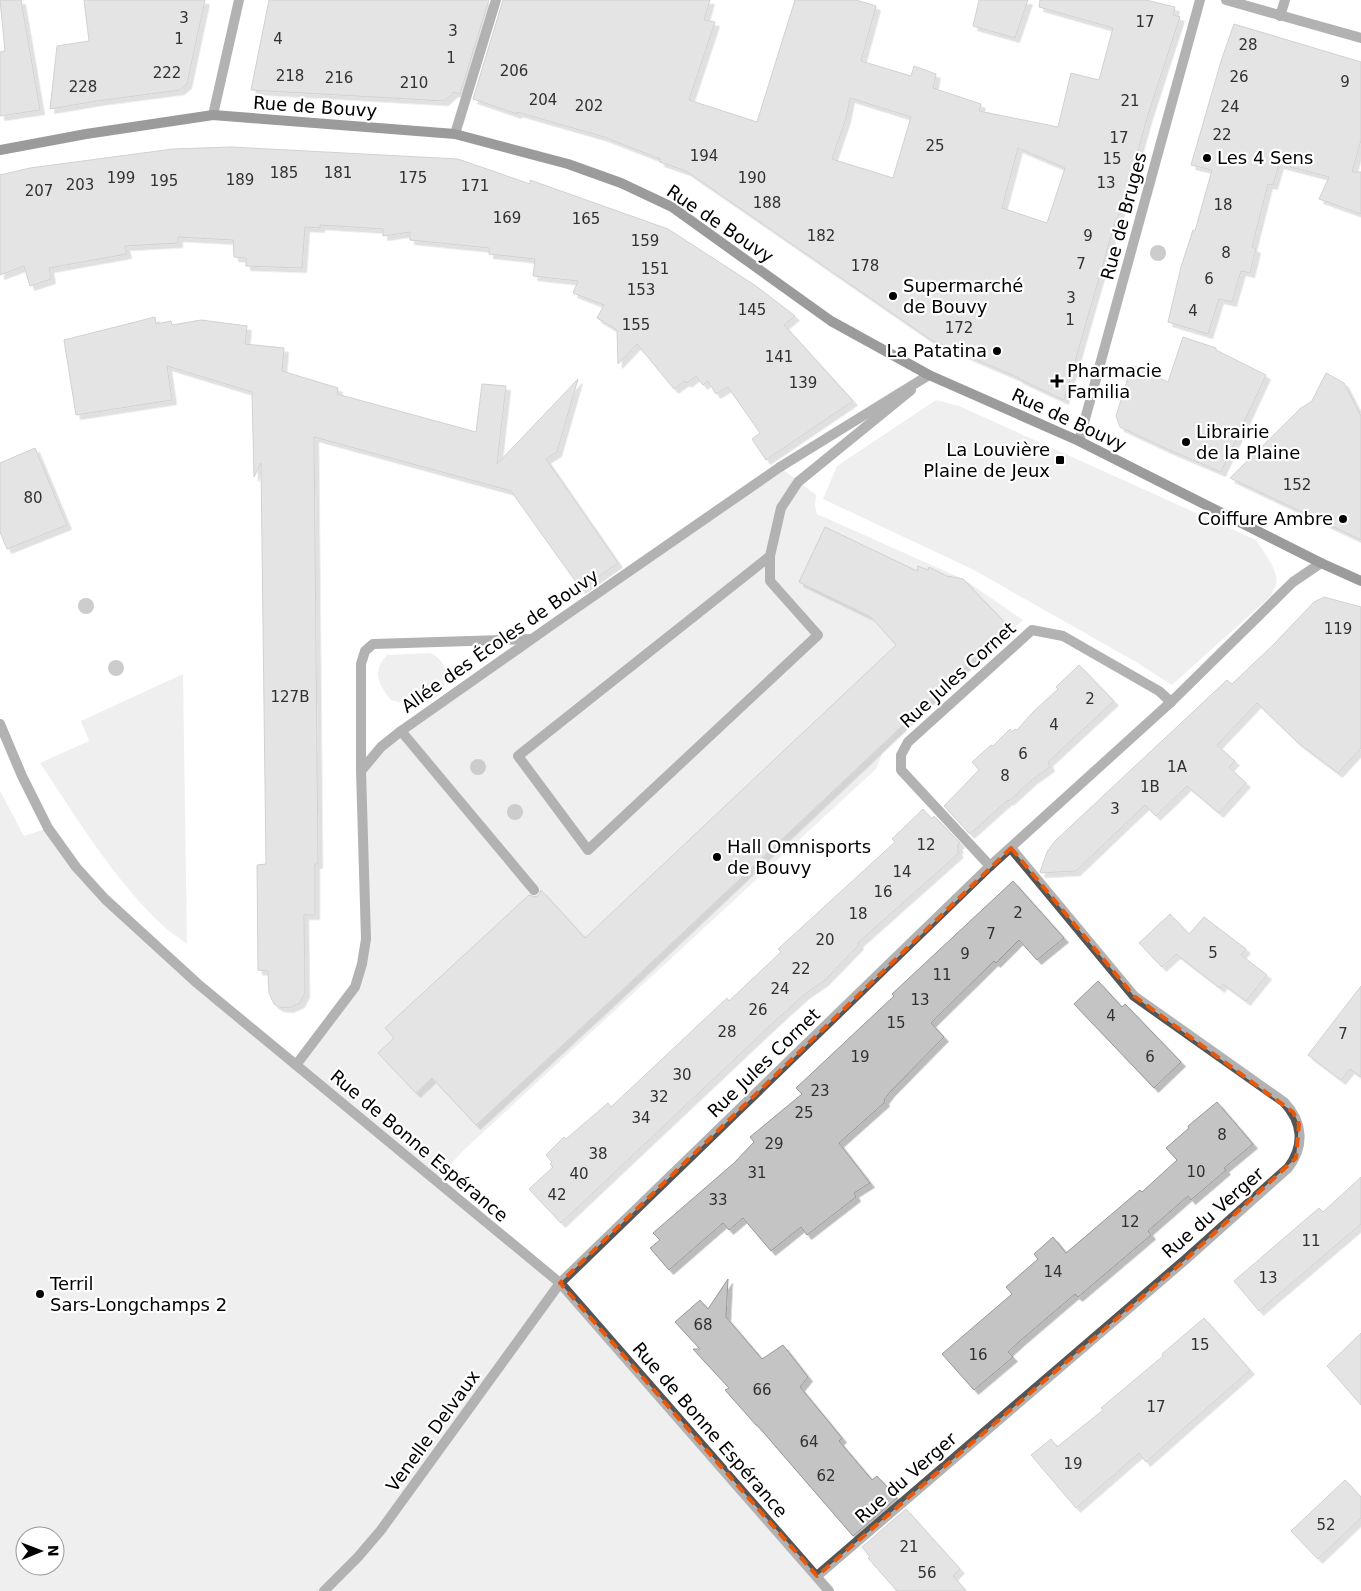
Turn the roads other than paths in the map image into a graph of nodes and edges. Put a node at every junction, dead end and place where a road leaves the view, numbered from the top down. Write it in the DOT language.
graph roads {
  1 [pos="239,0"];
  2 [pos="496,0"];
  3 [pos="1200,0"];
  4 [pos="1226,0"];
  5 [pos="1285,0"];
  6 [pos="1280,16"];
  7 [pos="1361,38"];
  8 [pos="213,115"];
  9 [pos="455,134"];
  10 [pos="0,150"];
  11 [pos="929,375"];
  12 [pos="1079,441"];
  13 [pos="770,556"];
  14 [pos="1321,563"];
  15 [pos="1361,581"];
  16 [pos="532,639"];
  17 [pos="1171,702"];
  18 [pos="0,724"];
  19 [pos="401,731"];
  20 [pos="361,771"];
  21 [pos="1011,848"];
  22 [pos="990,866"];
  23 [pos="534,890"];
  24 [pos="296,1065"];
  25 [pos="560,1283"];
  26 [pos="817,1576"];
  27 [pos="324,1591"];
  28 [pos="829,1591"];
  1 -- 8 [label="street"];
  2 -- 9 [label="street"];
  3 -- 12 [label="street, Rue de Bruges"];
  4 -- 6 [label="street"];
  5 -- 6 [label="street"];
  6 -- 7 [label="street"];
  8 -- 9 [label="street, Rue de Bouvy"];
  8 -- 10 [label="street, Rue de Bouvy"];
  9 -- 11 [label="street, Rue de Bouvy"];
  11 -- 12 [label="street, Rue de Bouvy"];
  11 -- 13 [label="street"];
  11 -- 16 [label="street, Allée des Écoles de Bouvy"];
  12 -- 14 [label="street, Rue de Bouvy"];
  13 -- 13 [label="street"];
  14 -- 15 [label="street, Rue de Bouvy"];
  14 -- 17 [label="street, Rue Jules Cornet"];
  16 -- 19 [label="street, Allée des Écoles de Bouvy"];
  16 -- 20 [label="street"];
  17 -- 21 [label="street, Rue Jules Cornet"];
  17 -- 22 [label="street, Rue Jules Cornet"];
  18 -- 24 [label="street, Rue de Bonne Espérance"];
  19 -- 20 [label="street, Allée des Écoles de Bouvy"];
  19 -- 23 [label="street"];
  20 -- 24 [label="street"];
  21 -- 22 [label="street, Rue Jules Cornet"];
  21 -- 26 [label="street, Rue du Verger"];
  22 -- 25 [label="street, Rue Jules Cornet"];
  24 -- 25 [label="street, Rue de Bonne Espérance"];
  25 -- 26 [label="street, Rue de Bonne Espérance"];
  25 -- 27 [label="street, Venelle Delvaux"];
  26 -- 28 [label="street, Rue de Bonne Espérance"];
}
